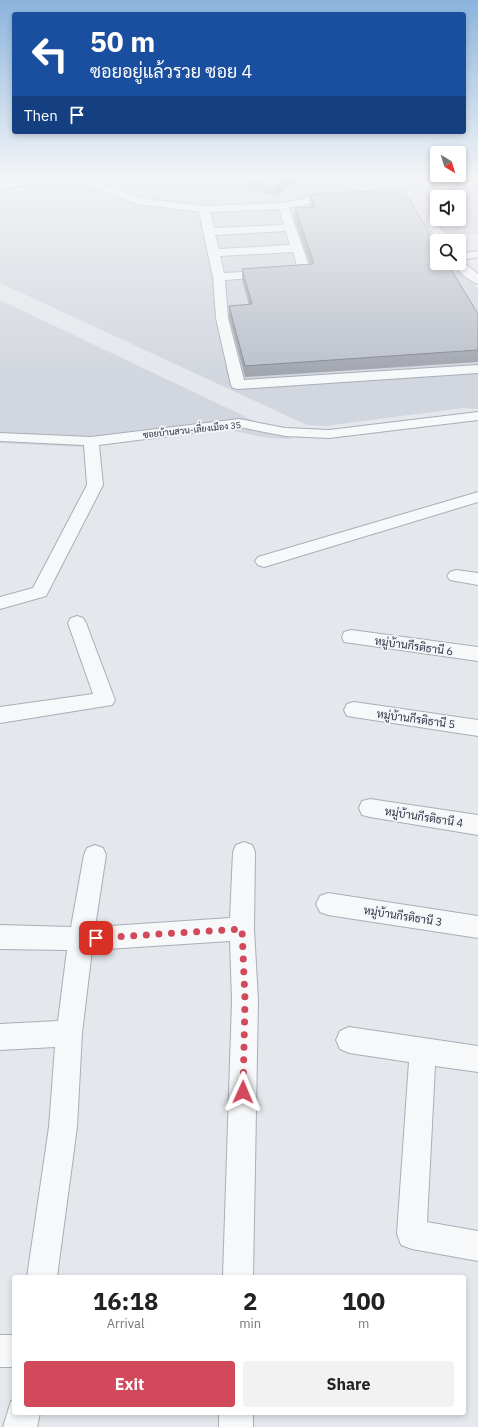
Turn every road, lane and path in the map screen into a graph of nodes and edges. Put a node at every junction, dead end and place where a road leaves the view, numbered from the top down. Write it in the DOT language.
graph roads {
  1 [pos="211,243"];
  2 [pos="218,243"];
  3 [pos="218,243"];
  4 [pos="218,243"];
  5 [pos="478,254"];
  6 [pos="466,256"];
  7 [pos="465,270"];
  8 [pos="478,280"];
  9 [pos="478,369"];
  10 [pos="478,416"];
  11 [pos="0,437"];
  12 [pos="91,441"];
  13 [pos="478,497"];
  14 [pos="264,561"];
  15 [pos="456,576"];
  16 [pos="478,579"];
  17 [pos="0,603"];
  18 [pos="77,623"];
  19 [pos="351,637"];
  20 [pos="478,654"];
  21 [pos="354,710"];
  22 [pos="0,715"];
  23 [pos="478,728"];
  24 [pos="370,808"];
  25 [pos="478,825"];
  26 [pos="244,852"];
  27 [pos="95,855"];
  28 [pos="328,904"];
  29 [pos="478,927"];
  30 [pos="242,929"];
  31 [pos="0,937"];
  32 [pos="82,939"];
  33 [pos="69,1033"];
  34 [pos="0,1037"];
  35 [pos="349,1040"];
  36 [pos="423,1050"];
  37 [pos="478,1059"];
  38 [pos="478,1246"];
  39 [pos="42,1275"];
  40 [pos="238,1275"];
  41 [pos="0,1351"];
  42 [pos="12,1351"];
  43 [pos="23,1415"];
  44 [pos="236,1415"];
  45 [pos="20,1427"];
  46 [pos="236,1427"];
  1 -- 2 [label="street"];
  1 -- 3 [label="street"];
  1 -- 4 [label="street"];
  1 -- 9 [label="street"];
  5 -- 6 [label="street"];
  7 -- 8 [label="street"];
  10 -- 12 [label="street, ซอยบ้านสวน-เลี่ยงเมือง 35"];
  11 -- 12 [label="street, ซอยบ้านสวน-เลี่ยงเมือง 35"];
  12 -- 17 [label="street"];
  13 -- 14 [label="street"];
  15 -- 16 [label="street"];
  18 -- 22 [label="street"];
  19 -- 20 [label="street, หมู่บ้านกีรติธานี 6"];
  21 -- 23 [label="street, หมู่บ้านกีรติธานี 5"];
  24 -- 25 [label="street, หมู่บ้านกีรติธานี 4"];
  26 -- 30 [label="street"];
  27 -- 32 [label="street"];
  28 -- 29 [label="street, หมู่บ้านกีรติธานี 3"];
  30 -- 32 [label="street"];
  30 -- 40 [label="street"];
  31 -- 32 [label="street"];
  32 -- 33 [label="street"];
  33 -- 34 [label="street"];
  33 -- 39 [label="street"];
  35 -- 36 [label="street"];
  36 -- 37 [label="street"];
  36 -- 38 [label="street"];
  41 -- 42 [label="street"];
  43 -- 45 [label="street"];
  44 -- 46 [label="street"];
}
